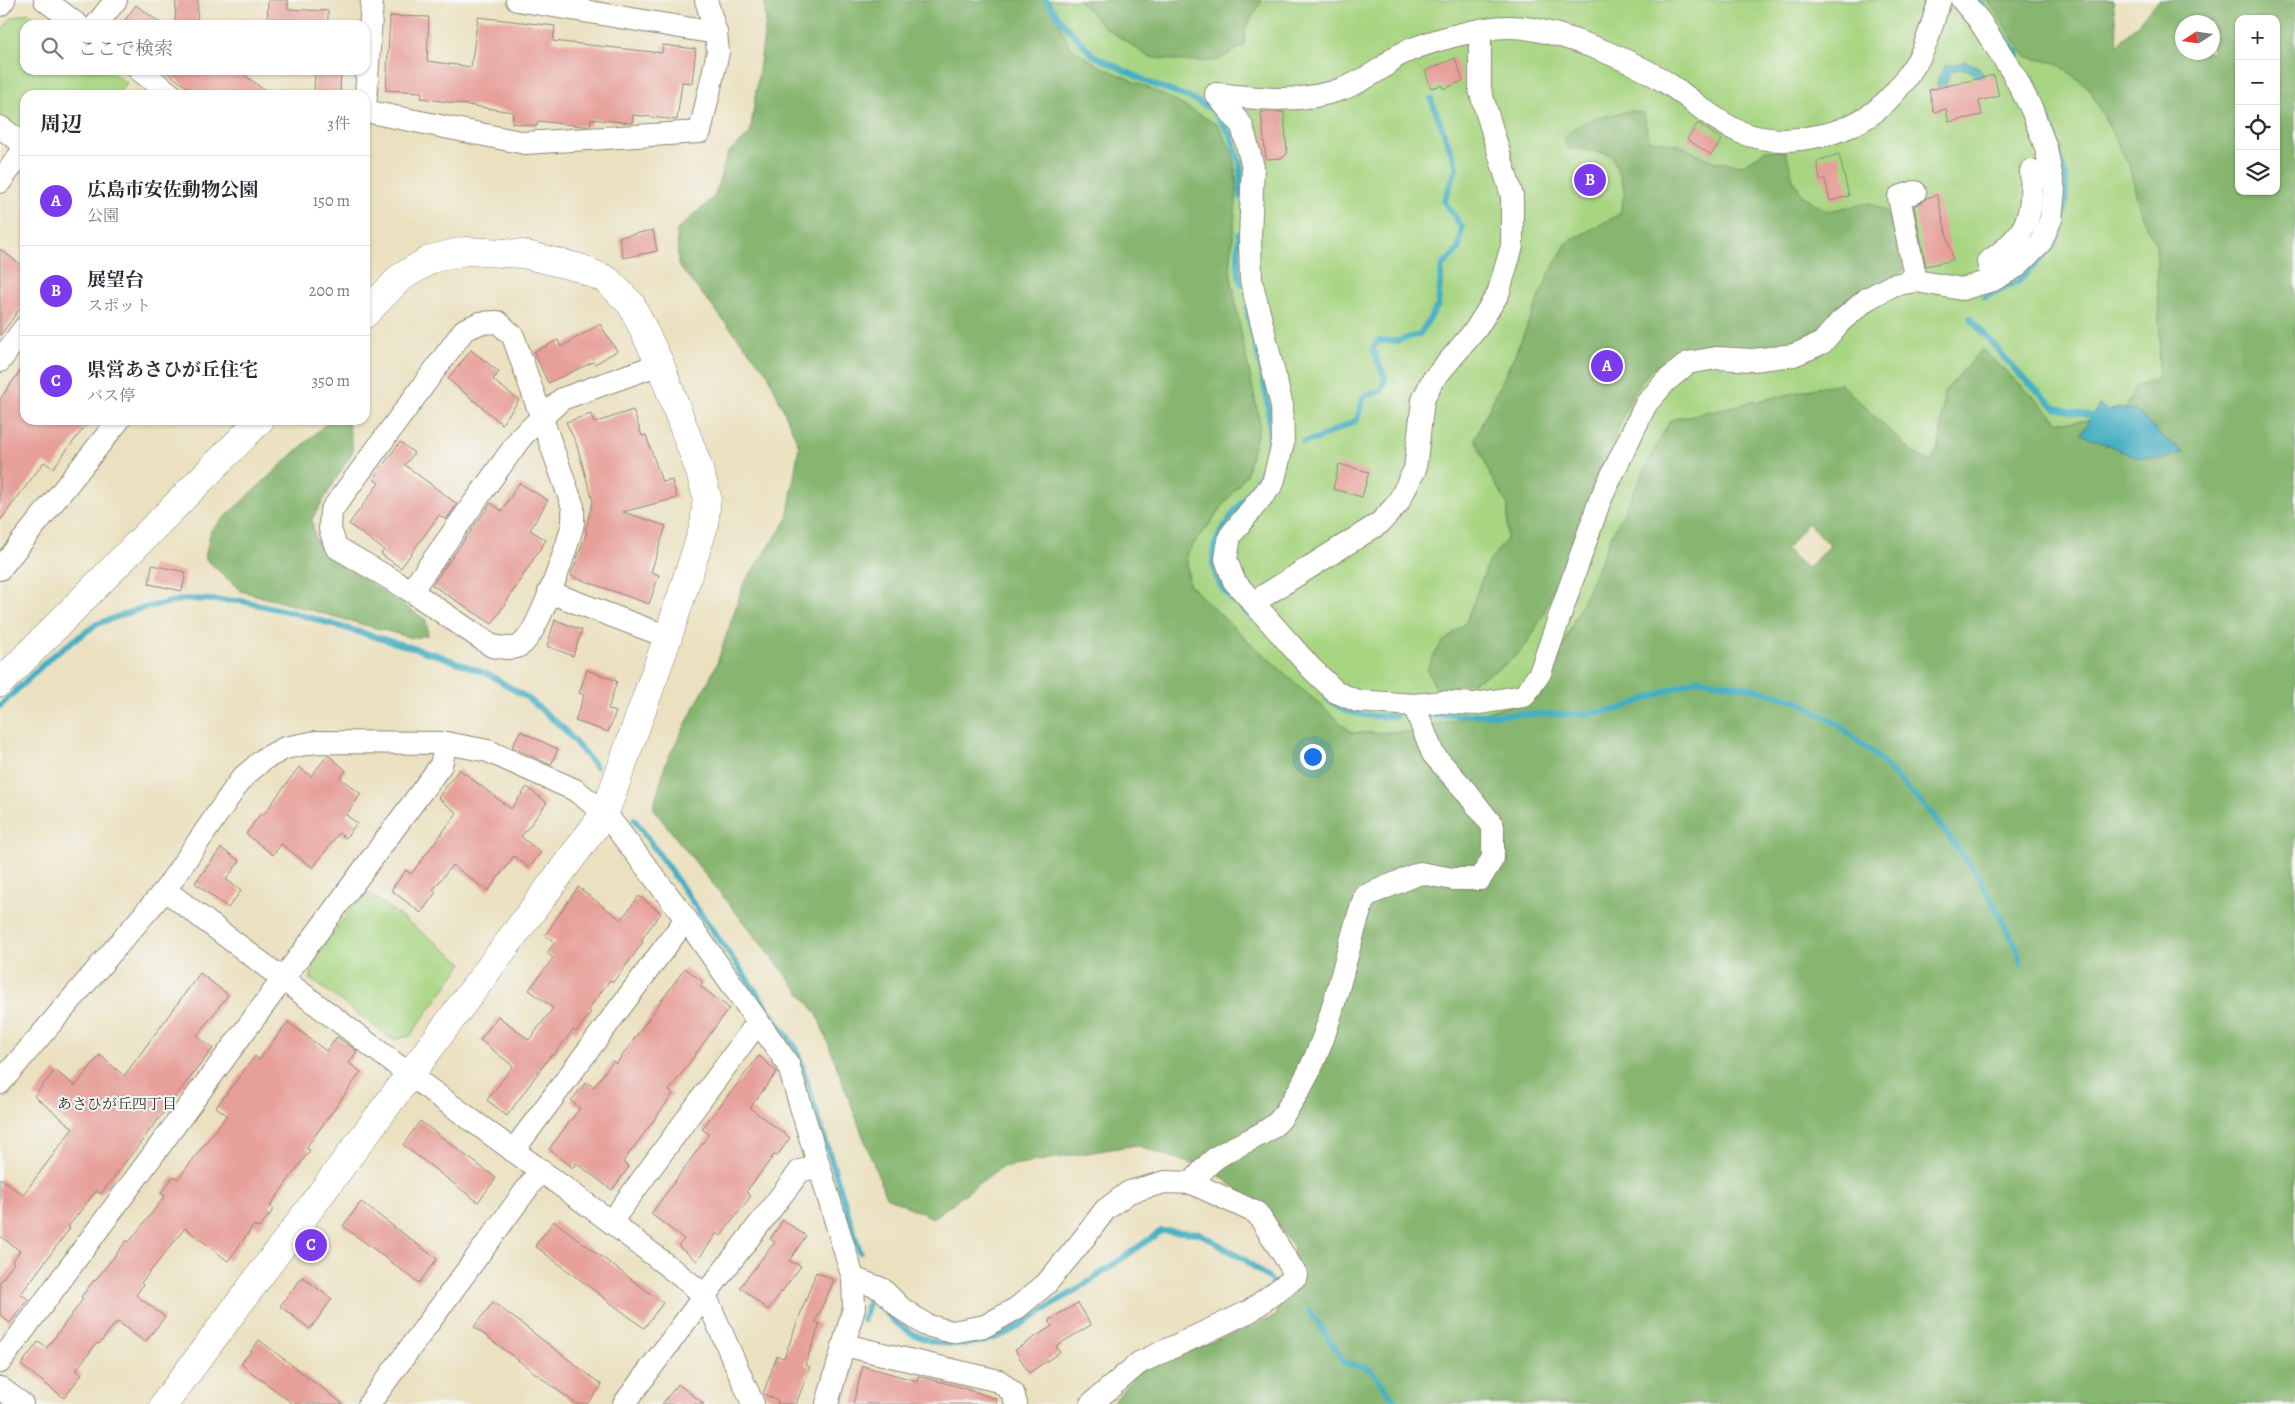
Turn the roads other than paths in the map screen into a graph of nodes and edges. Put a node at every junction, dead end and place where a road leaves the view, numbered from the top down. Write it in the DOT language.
graph roads {
  1 [pos="4,0"];
  2 [pos="44,0"];
  3 [pos="116,0"];
  4 [pos="372,0"];
  5 [pos="518,0"];
  6 [pos="706,0"];
  7 [pos="1940,0"];
  8 [pos="1962,0"];
  9 [pos="0,6"];
  10 [pos="71,20"];
  11 [pos="100,20"];
  12 [pos="1480,30"];
  13 [pos="370,32"];
  14 [pos="716,34"];
  15 [pos="146,75"];
  16 [pos="367,75"];
  17 [pos="165,90"];
  18 [pos="366,90"];
  19 [pos="370,112"];
  20 [pos="0,127"];
  21 [pos="20,143"];
  22 [pos="20,154"];
  23 [pos="2031,171"];
  24 [pos="0,182"];
  25 [pos="1915,192"];
  26 [pos="2041,216"];
  27 [pos="1916,281"];
  28 [pos="370,309"];
  29 [pos="20,334"];
  30 [pos="0,361"];
  31 [pos="660,364"];
  32 [pos="542,418"];
  33 [pos="115,425"];
  34 [pos="255,425"];
  35 [pos="0,569"];
  36 [pos="411,591"];
  37 [pos="549,592"];
  38 [pos="1254,602"];
  39 [pos="668,638"];
  40 [pos="0,683"];
  41 [pos="1414,705"];
  42 [pos="446,743"];
  43 [pos="605,813"];
  44 [pos="165,890"];
  45 [pos="686,919"];
  46 [pos="285,979"];
  47 [pos="758,1022"];
  48 [pos="410,1075"];
  49 [pos="0,1083"];
  50 [pos="513,1151"];
  51 [pos="819,1166"];
  52 [pos="540,1171"];
  53 [pos="1192,1183"];
  54 [pos="611,1222"];
  55 [pos="852,1278"];
  56 [pos="704,1295"];
  57 [pos="844,1345"];
  58 [pos="0,1362"];
  59 [pos="0,1388"];
  60 [pos="22,1404"];
  61 [pos="164,1404"];
  62 [pos="369,1404"];
  63 [pos="624,1404"];
  64 [pos="752,1404"];
  65 [pos="827,1404"];
  66 [pos="1016,1404"];
  67 [pos="1091,1404"];
  1 -- 9 [label="street"];
  2 -- 10 [label="street"];
  3 -- 11 [label="street"];
  4 -- 13 [label="street"];
  5 -- 14 [label="street"];
  6 -- 14 [label="street"];
  7 -- 12 [label="street"];
  8 -- 26 [label="street"];
  12 -- 38 [label="street"];
  12 -- 38 [label="street"];
  14 -- 19 [label="street"];
  15 -- 17 [label="street"];
  16 -- 18 [label="street"];
  20 -- 21 [label="street"];
  22 -- 24 [label="street"];
  23 -- 26 [label="street"];
  25 -- 27 [label="street"];
  26 -- 27 [label="street"];
  27 -- 41 [label="street"];
  28 -- 31 [label="street"];
  29 -- 30 [label="street"];
  31 -- 32 [label="street"];
  31 -- 39 [label="street"];
  32 -- 36 [label="street"];
  32 -- 36 [label="street"];
  32 -- 37 [label="street"];
  33 -- 35 [label="street"];
  34 -- 40 [label="street"];
  36 -- 37 [label="street"];
  37 -- 39 [label="street"];
  38 -- 41 [label="street"];
  39 -- 43 [label="street"];
  41 -- 53 [label="street"];
  42 -- 43 [label="street"];
  42 -- 44 [label="street"];
  42 -- 46 [label="street"];
  43 -- 45 [label="street"];
  43 -- 48 [label="street"];
  44 -- 46 [label="street"];
  44 -- 49 [label="street"];
  45 -- 47 [label="street"];
  45 -- 50 [label="street"];
  46 -- 48 [label="street"];
  46 -- 58 [label="street"];
  47 -- 51 [label="street"];
  47 -- 54 [label="street"];
  48 -- 50 [label="street"];
  48 -- 61 [label="street"];
  50 -- 52 [label="street"];
  51 -- 55 [label="street"];
  51 -- 56 [label="street"];
  52 -- 54 [label="street"];
  52 -- 62 [label="street"];
  53 -- 55 [label="street"];
  53 -- 67 [label="street"];
  54 -- 56 [label="street"];
  55 -- 57 [label="street"];
  56 -- 63 [label="street"];
  56 -- 64 [label="street"];
  57 -- 65 [label="street"];
  57 -- 66 [label="street"];
  59 -- 60 [label="street"];
}
